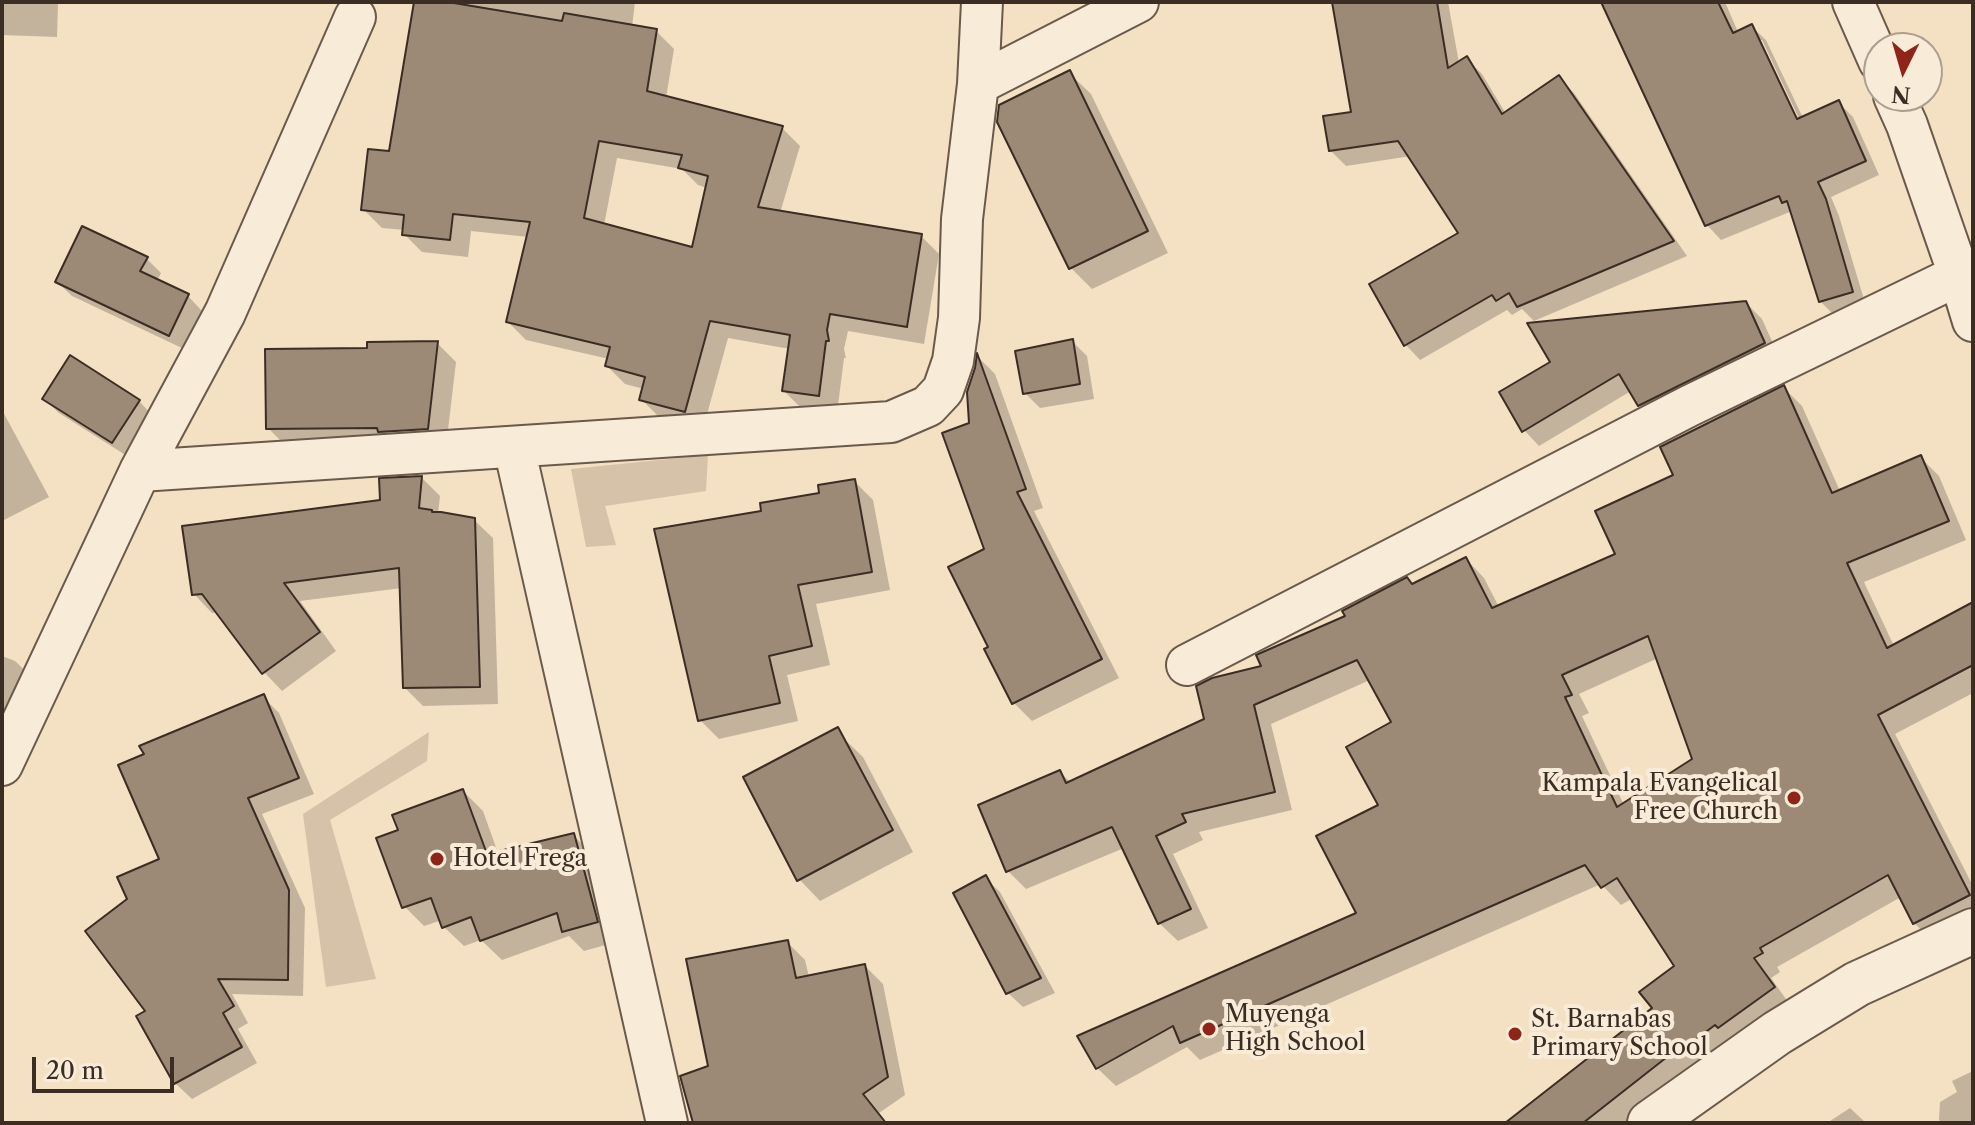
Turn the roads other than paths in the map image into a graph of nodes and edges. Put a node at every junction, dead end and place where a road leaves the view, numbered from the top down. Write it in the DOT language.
graph roads {
  1 [pos="982,2"];
  2 [pos="1138,2"];
  3 [pos="1853,2"];
  4 [pos="355,17"];
  5 [pos="1866,32"];
  6 [pos="978,84"];
  7 [pos="1901,112"];
  8 [pos="1959,275"];
  9 [pos="1973,321"];
  10 [pos="514,447"];
  11 [pos="140,471"];
  12 [pos="1187,665"];
  13 [pos="2,765"];
  14 [pos="1973,931"];
  15 [pos="667,1123"];
  16 [pos="1650,1123"];
  1 -- 6 [label="street"];
  2 -- 6 [label="street"];
  3 -- 5 [label="street"];
  4 -- 11 [label="street"];
  6 -- 10 [label="street"];
  7 -- 8 [label="street"];
  8 -- 9 [label="street"];
  8 -- 12 [label="street"];
  10 -- 11 [label="street"];
  10 -- 15 [label="street"];
  11 -- 13 [label="street"];
  14 -- 16 [label="street"];
}
